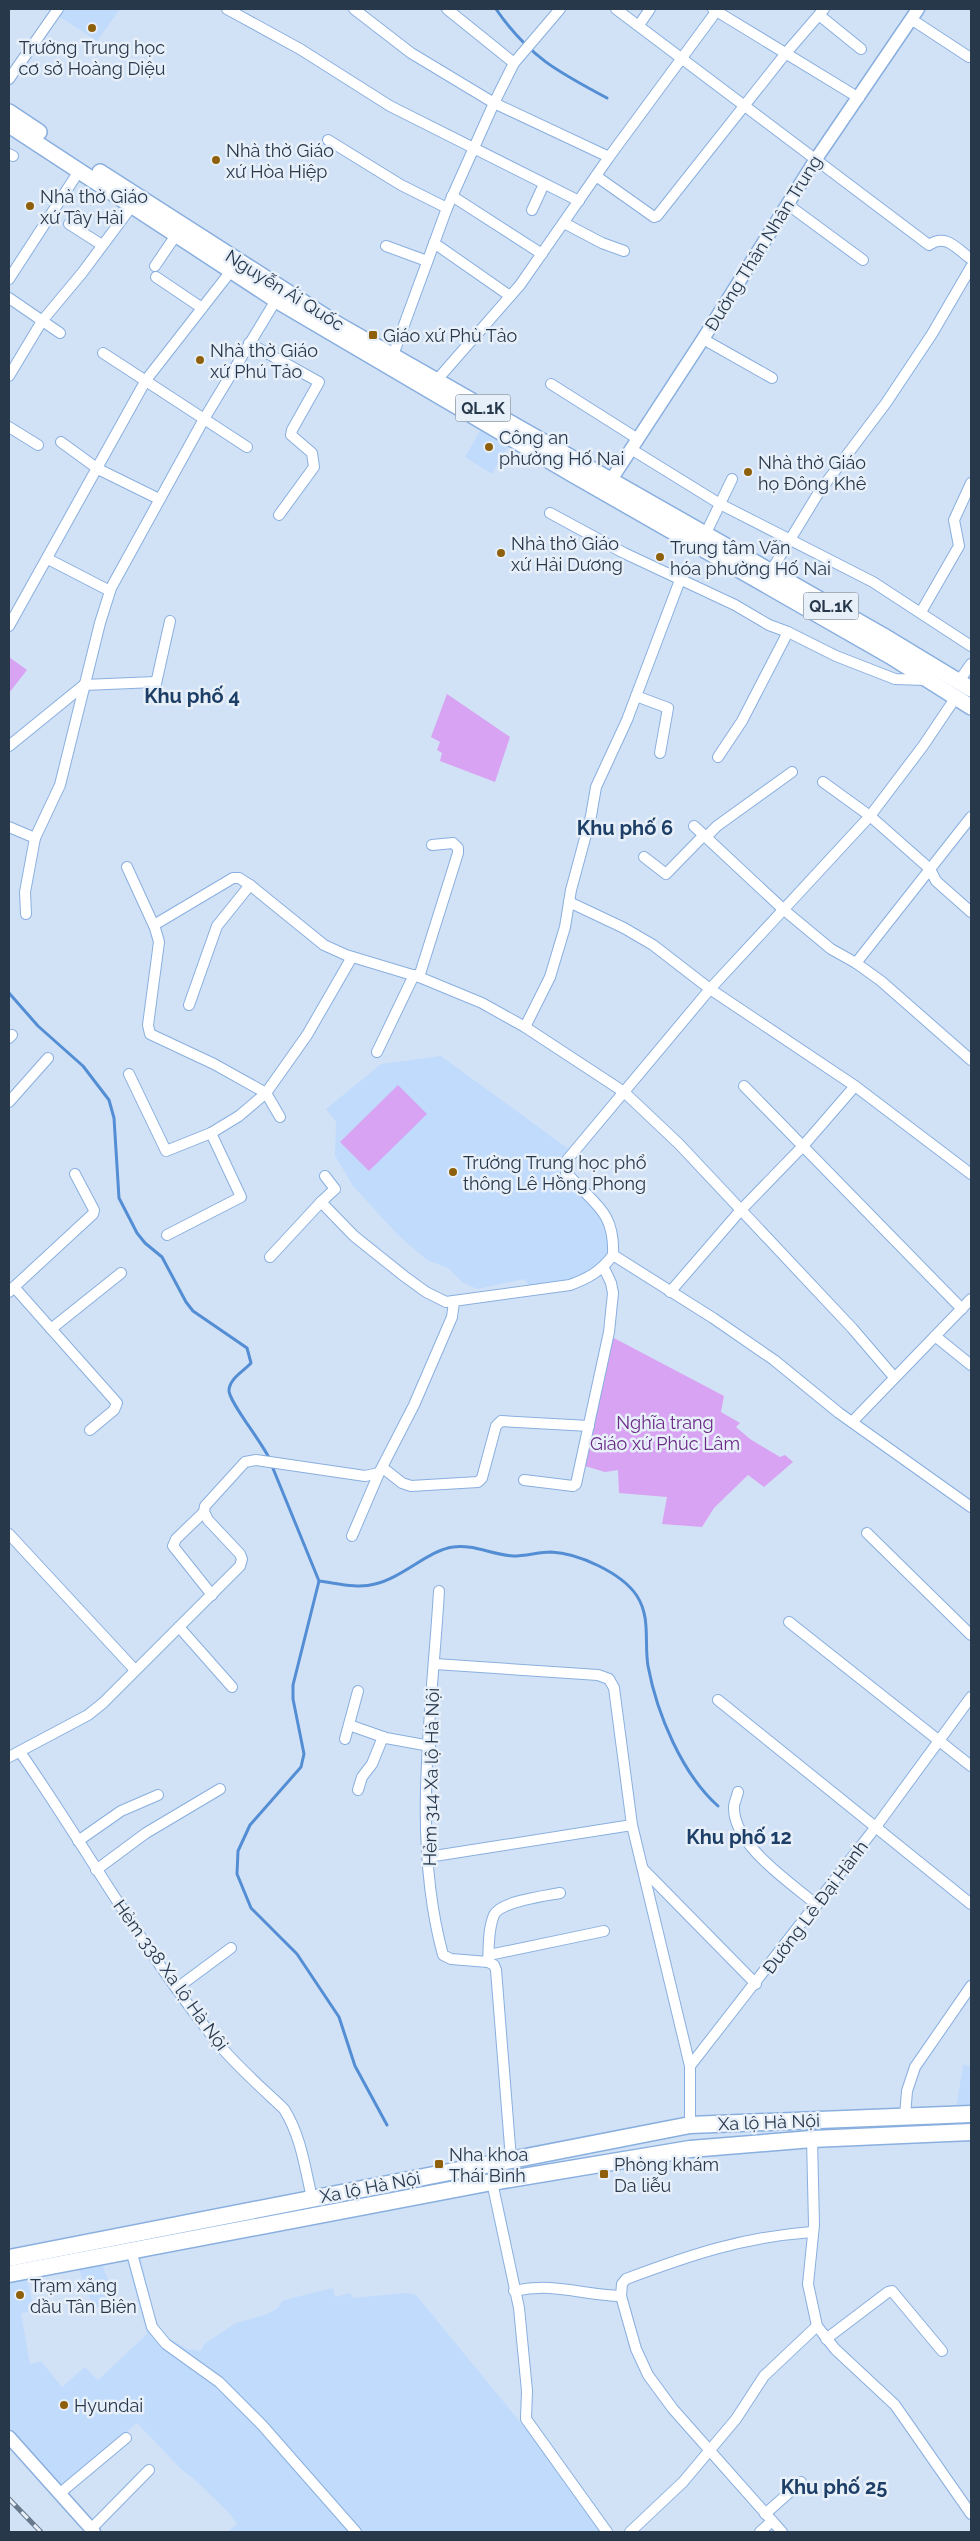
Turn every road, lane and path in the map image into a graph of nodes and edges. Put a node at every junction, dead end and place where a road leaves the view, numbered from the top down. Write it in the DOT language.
graph roads {
  1 [pos="58,9"];
  2 [pos="227,9"];
  3 [pos="354,9"];
  4 [pos="447,9"];
  5 [pos="560,9"];
  6 [pos="616,9"];
  7 [pos="650,9"];
  8 [pos="716,10"];
  9 [pos="822,12"];
  10 [pos="915,14"];
  11 [pos="639,24"];
  12 [pos="862,49"];
  13 [pos="786,54"];
  14 [pos="969,57"];
  15 [pos="682,58"];
  16 [pos="514,64"];
  17 [pos="9,79"];
  18 [pos="859,98"];
  19 [pos="494,103"];
  20 [pos="745,105"];
  21 [pos="9,112"];
  22 [pos="9,125"];
  23 [pos="328,140"];
  24 [pos="473,150"];
  25 [pos="610,157"];
  26 [pos="816,159"];
  27 [pos="79,171"];
  28 [pos="596,176"];
  29 [pos="544,184"];
  30 [pos="452,196"];
  31 [pos="580,201"];
  32 [pos="787,204"];
  33 [pos="132,206"];
  34 [pos="446,208"];
  35 [pos="532,210"];
  36 [pos="564,223"];
  37 [pos="69,224"];
  38 [pos="176,235"];
  39 [pos="434,243"];
  40 [pos="102,245"];
  41 [pos="386,246"];
  42 [pos="624,251"];
  43 [pos="542,254"];
  44 [pos="971,259"];
  45 [pos="863,260"];
  46 [pos="427,261"];
  47 [pos="231,271"];
  48 [pos="970,272"];
  49 [pos="9,279"];
  50 [pos="279,295"];
  51 [pos="510,296"];
  52 [pos="9,298"];
  53 [pos="202,308"];
  54 [pos="42,321"];
  55 [pos="60,333"];
  56 [pos="703,339"];
  57 [pos="249,343"];
  58 [pos="103,354"];
  59 [pos="393,355"];
  60 [pos="9,376"];
  61 [pos="772,378"];
  62 [pos="146,380"];
  63 [pos="436,381"];
  64 [pos="551,384"];
  65 [pos="204,419"];
  66 [pos="9,426"];
  67 [pos="61,442"];
  68 [pos="634,444"];
  69 [pos="38,445"];
  70 [pos="248,447"];
  71 [pos="98,469"];
  72 [pos="732,479"];
  73 [pos="611,480"];
  74 [pos="971,484"];
  75 [pos="159,499"];
  76 [pos="720,504"];
  77 [pos="550,513"];
  78 [pos="280,515"];
  79 [pos="665,522"];
  80 [pos="705,534"];
  81 [pos="789,540"];
  82 [pos="48,559"];
  83 [pos="771,571"];
  84 [pos="680,580"];
  85 [pos="110,591"];
  86 [pos="921,612"];
  87 [pos="170,621"];
  88 [pos="9,626"];
  89 [pos="788,632"];
  90 [pos="971,646"];
  91 [pos="971,664"];
  92 [pos="932,681"];
  93 [pos="155,682"];
  94 [pos="84,685"];
  95 [pos="965,685"];
  96 [pos="153,696"];
  97 [pos="636,696"];
  98 [pos="956,696"];
  99 [pos="971,707"];
  100 [pos="9,746"];
  101 [pos="660,753"];
  102 [pos="718,756"];
  103 [pos="792,772"];
  104 [pos="823,782"];
  105 [pos="870,816"];
  106 [pos="971,817"];
  107 [pos="694,826"];
  108 [pos="9,827"];
  109 [pos="705,836"];
  110 [pos="35,838"];
  111 [pos="432,845"];
  112 [pos="644,857"];
  113 [pos="127,867"];
  114 [pos="930,869"];
  115 [pos="250,885"];
  116 [pos="569,902"];
  117 [pos="784,910"];
  118 [pos="971,912"];
  119 [pos="26,914"];
  120 [pos="154,925"];
  121 [pos="352,957"];
  122 [pos="856,962"];
  123 [pos="417,976"];
  124 [pos="710,989"];
  125 [pos="189,1004"];
  126 [pos="525,1027"];
  127 [pos="377,1052"];
  128 [pos="48,1058"];
  129 [pos="971,1060"];
  130 [pos="129,1074"];
  131 [pos="744,1086"];
  132 [pos="855,1086"];
  133 [pos="624,1092"];
  134 [pos="266,1093"];
  135 [pos="9,1102"];
  136 [pos="280,1117"];
  137 [pos="211,1133"];
  138 [pos="803,1146"];
  139 [pos="74,1174"];
  140 [pos="971,1174"];
  141 [pos="325,1176"];
  142 [pos="321,1202"];
  143 [pos="740,1211"];
  144 [pos="167,1235"];
  145 [pos="613,1256"];
  146 [pos="270,1257"];
  147 [pos="604,1268"];
  148 [pos="121,1273"];
  149 [pos="11,1289"];
  150 [pos="670,1292"];
  151 [pos="971,1299"];
  152 [pos="454,1302"];
  153 [pos="962,1309"];
  154 [pos="51,1330"];
  155 [pos="935,1336"];
  156 [pos="971,1365"];
  157 [pos="894,1377"];
  158 [pos="852,1422"];
  159 [pos="589,1426"];
  160 [pos="90,1430"];
  161 [pos="381,1470"];
  162 [pos="524,1480"];
  163 [pos="971,1508"];
  164 [pos="204,1512"];
  165 [pos="867,1533"];
  166 [pos="9,1534"];
  167 [pos="352,1536"];
  168 [pos="439,1591"];
  169 [pos="212,1595"];
  170 [pos="789,1622"];
  171 [pos="180,1627"];
  172 [pos="971,1635"];
  173 [pos="435,1664"];
  174 [pos="135,1670"];
  175 [pos="232,1687"];
  176 [pos="358,1691"];
  177 [pos="971,1696"];
  178 [pos="718,1700"];
  179 [pos="349,1725"];
  180 [pos="383,1737"];
  181 [pos="345,1739"];
  182 [pos="939,1741"];
  183 [pos="430,1746"];
  184 [pos="20,1752"];
  185 [pos="9,1757"];
  186 [pos="971,1766"];
  187 [pos="220,1789"];
  188 [pos="358,1790"];
  189 [pos="738,1792"];
  190 [pos="158,1795"];
  191 [pos="632,1825"];
  192 [pos="875,1828"];
  193 [pos="78,1841"];
  194 [pos="428,1857"];
  195 [pos="642,1869"];
  196 [pos="96,1870"];
  197 [pos="560,1893"];
  198 [pos="971,1904"];
  199 [pos="817,1905"];
  200 [pos="604,1931"];
  201 [pos="230,1948"];
  202 [pos="488,1959"];
  203 [pos="756,1984"];
  204 [pos="971,1986"];
  205 [pos="177,1988"];
  206 [pos="690,2066"];
  207 [pos="971,2114"];
  208 [pos="905,2116"];
  209 [pos="690,2125"];
  210 [pos="971,2132"];
  211 [pos="812,2139"];
  212 [pos="511,2159"];
  213 [pos="492,2182"];
  214 [pos="312,2198"];
  215 [pos="812,2232"];
  216 [pos="131,2250"];
  217 [pos="9,2258"];
  218 [pos="9,2274"];
  219 [pos="514,2290"];
  220 [pos="621,2296"];
  221 [pos="817,2326"];
  222 [pos="826,2339"];
  223 [pos="942,2351"];
  224 [pos="9,2437"];
  225 [pos="126,2438"];
  226 [pos="710,2450"];
  227 [pos="149,2470"];
  228 [pos="801,2482"];
  229 [pos="59,2494"];
  230 [pos="971,2514"];
  231 [pos="768,2517"];
  232 [pos="92,2530"];
  233 [pos="356,2532"];
  234 [pos="607,2532"];
  235 [pos="630,2532"];
  236 [pos="760,2532"];
  237 [pos="782,2532"];
  1 -- 17 [label="street"];
  2 -- 24 [label="street"];
  3 -- 19 [label="street"];
  4 -- 16 [label="street"];
  5 -- 16 [label="street"];
  6 -- 11 [label="street"];
  7 -- 11 [label="street"];
  8 -- 13 [label="street"];
  8 -- 15 [label="street"];
  9 -- 12 [label="street"];
  9 -- 13 [label="street"];
  10 -- 14 [label="street"];
  10 -- 18 [label="street, Đường Thân Nhân Trung"];
  11 -- 15 [label="street"];
  13 -- 18 [label="street"];
  13 -- 20 [label="street"];
  15 -- 20 [label="street"];
  15 -- 25 [label="street"];
  16 -- 19 [label="street"];
  18 -- 26 [label="street, Đường Thân Nhân Trung"];
  19 -- 24 [label="street"];
  19 -- 25 [label="street"];
  20 -- 26 [label="street"];
  20 -- 28 [label="street"];
  21 -- 50 [label="main road, Nguyễn Ái Quốc / QL.1K"];
  22 -- 27 [label="main road, Nguyễn Ái Quốc / QL.1K"];
  23 -- 34 [label="street"];
  24 -- 29 [label="street"];
  24 -- 30 [label="street"];
  25 -- 28 [label="street"];
  26 -- 32 [label="street, Đường Thân Nhân Trung"];
  26 -- 44 [label="street"];
  27 -- 33 [label="main road, Nguyễn Ái Quốc / QL.1K"];
  27 -- 49 [label="street"];
  28 -- 31 [label="street"];
  29 -- 31 [label="street"];
  29 -- 35 [label="street"];
  30 -- 34 [label="street"];
  30 -- 43 [label="street"];
  31 -- 36 [label="street"];
  32 -- 45 [label="street"];
  32 -- 56 [label="street, Đường Thân Nhân Trung"];
  33 -- 38 [label="main road, Nguyễn Ái Quốc / QL.1K"];
  33 -- 40 [label="street"];
  34 -- 39 [label="street"];
  36 -- 42 [label="street"];
  36 -- 43 [label="street"];
  37 -- 40 [label="street"];
  38 -- 47 [label="main road, Nguyễn Ái Quốc / QL.1K"];
  38 -- 53 [label="street"];
  39 -- 46 [label="street"];
  39 -- 51 [label="street"];
  40 -- 54 [label="street"];
  41 -- 46 [label="street"];
  43 -- 51 [label="street"];
  46 -- 59 [label="street"];
  47 -- 50 [label="main road, Nguyễn Ái Quốc / QL.1K"];
  47 -- 53 [label="street"];
  48 -- 81 [label="street"];
  50 -- 57 [label="street"];
  50 -- 59 [label="main road, Nguyễn Ái Quốc / QL.1K"];
  50 -- 79 [label="main road, Nguyễn Ái Quốc / QL.1K"];
  51 -- 63 [label="street"];
  52 -- 54 [label="street"];
  53 -- 62 [label="street"];
  54 -- 55 [label="street"];
  54 -- 60 [label="street"];
  56 -- 61 [label="street"];
  56 -- 68 [label="street, Đường Thân Nhân Trung"];
  57 -- 65 [label="street"];
  57 -- 78 [label="street"];
  58 -- 62 [label="street"];
  59 -- 63 [label="main road, Nguyễn Ái Quốc / QL.1K"];
  62 -- 65 [label="street"];
  62 -- 71 [label="street"];
  63 -- 73 [label="main road, Nguyễn Ái Quốc / QL.1K"];
  64 -- 68 [label="street"];
  65 -- 70 [label="street"];
  65 -- 75 [label="street"];
  66 -- 69 [label="street"];
  67 -- 71 [label="street"];
  68 -- 73 [label="street, Đường Thân Nhân Trung"];
  68 -- 76 [label="street"];
  71 -- 75 [label="street"];
  71 -- 82 [label="street"];
  72 -- 76 [label="street"];
  73 -- 79 [label="main road, Nguyễn Ái Quốc / QL.1K"];
  74 -- 86 [label="street"];
  75 -- 85 [label="street"];
  76 -- 80 [label="street"];
  76 -- 81 [label="street"];
  77 -- 84 [label="street"];
  79 -- 80 [label="main road, QL.1K"];
  79 -- 92 [label="main road, QL.1K"];
  80 -- 83 [label="main road, QL.1K"];
  81 -- 83 [label="street"];
  81 -- 86 [label="street"];
  82 -- 85 [label="street"];
  82 -- 88 [label="street"];
  83 -- 95 [label="main road, QL.1K"];
  84 -- 89 [label="street"];
  84 -- 97 [label="street"];
  85 -- 94 [label="street"];
  86 -- 90 [label="street"];
  87 -- 93 [label="street"];
  89 -- 92 [label="street"];
  89 -- 102 [label="street"];
  91 -- 95 [label="street"];
  92 -- 98 [label="main road, QL.1K"];
  93 -- 94 [label="street"];
  93 -- 96 [label="street"];
  94 -- 100 [label="street"];
  94 -- 110 [label="street"];
  97 -- 101 [label="street"];
  97 -- 116 [label="street"];
  98 -- 99 [label="main road, QL.1K"];
  98 -- 105 [label="street"];
  103 -- 109 [label="street"];
  104 -- 105 [label="street"];
  105 -- 114 [label="street"];
  105 -- 117 [label="street"];
  106 -- 114 [label="street"];
  107 -- 109 [label="street"];
  108 -- 110 [label="street"];
  109 -- 112 [label="street"];
  109 -- 117 [label="street"];
  110 -- 119 [label="street"];
  111 -- 123 [label="street"];
  113 -- 120 [label="street"];
  114 -- 118 [label="street"];
  114 -- 122 [label="street"];
  115 -- 120 [label="street"];
  115 -- 121 [label="street"];
  115 -- 125 [label="street"];
  116 -- 124 [label="street"];
  116 -- 126 [label="street"];
  117 -- 122 [label="street"];
  117 -- 124 [label="street"];
  120 -- 134 [label="street"];
  121 -- 123 [label="street"];
  121 -- 134 [label="street"];
  122 -- 129 [label="street"];
  123 -- 126 [label="street"];
  123 -- 127 [label="street"];
  124 -- 132 [label="street"];
  124 -- 133 [label="street"];
  126 -- 133 [label="street"];
  128 -- 135 [label="street"];
  130 -- 137 [label="street"];
  131 -- 138 [label="street"];
  132 -- 138 [label="street"];
  132 -- 140 [label="street"];
  133 -- 143 [label="street"];
  133 -- 145 [label="street"];
  134 -- 136 [label="street"];
  134 -- 137 [label="street"];
  137 -- 144 [label="street"];
  138 -- 143 [label="street"];
  138 -- 153 [label="street"];
  139 -- 149 [label="street"];
  141 -- 142 [label="street"];
  142 -- 146 [label="street"];
  142 -- 152 [label="street"];
  143 -- 150 [label="street"];
  143 -- 157 [label="street"];
  145 -- 147 [label="street"];
  145 -- 150 [label="street"];
  147 -- 152 [label="street"];
  147 -- 159 [label="street"];
  148 -- 154 [label="street"];
  149 -- 154 [label="street"];
  150 -- 158 [label="street"];
  151 -- 153 [label="street"];
  152 -- 161 [label="street"];
  153 -- 155 [label="street"];
  154 -- 160 [label="street"];
  155 -- 156 [label="street"];
  155 -- 157 [label="street"];
  157 -- 158 [label="street"];
  158 -- 163 [label="street"];
  159 -- 161 [label="street"];
  159 -- 162 [label="street"];
  161 -- 164 [label="street"];
  161 -- 167 [label="street"];
  164 -- 169 [label="street"];
  164 -- 169 [label="street"];
  165 -- 172 [label="street"];
  166 -- 174 [label="street"];
  168 -- 173 [label="street, Hẻm 314 Xa lộ Hà Nội"];
  169 -- 171 [label="street"];
  170 -- 182 [label="street"];
  171 -- 174 [label="street"];
  171 -- 175 [label="street"];
  173 -- 183 [label="street, Hẻm 314 Xa lộ Hà Nội"];
  173 -- 191 [label="street"];
  174 -- 184 [label="street"];
  176 -- 179 [label="street"];
  177 -- 182 [label="street, Đường Lê Đại Hành"];
  178 -- 192 [label="street"];
  179 -- 180 [label="street"];
  179 -- 181 [label="street"];
  180 -- 183 [label="street"];
  180 -- 188 [label="street"];
  182 -- 186 [label="street"];
  182 -- 192 [label="street, Đường Lê Đại Hành"];
  183 -- 194 [label="street, Hẻm 314 Xa lộ Hà Nội"];
  184 -- 185 [label="street"];
  184 -- 193 [label="street, Hẻm 338 Xa lộ Hà Nội"];
  187 -- 196 [label="street"];
  189 -- 199 [label="street"];
  190 -- 193 [label="street"];
  191 -- 194 [label="street"];
  191 -- 195 [label="street"];
  192 -- 198 [label="street"];
  192 -- 199 [label="street, Đường Lê Đại Hành"];
  193 -- 196 [label="street, Hẻm 338 Xa lộ Hà Nội"];
  194 -- 202 [label="street, Hẻm 314 Xa lộ Hà Nội"];
  195 -- 203 [label="street"];
  195 -- 206 [label="street"];
  196 -- 205 [label="street, Hẻm 338 Xa lộ Hà Nội"];
  197 -- 202 [label="street"];
  199 -- 203 [label="street, Đường Lê Đại Hành"];
  200 -- 202 [label="street"];
  201 -- 205 [label="street"];
  202 -- 212 [label="street"];
  203 -- 206 [label="street, Đường Lê Đại Hành"];
  204 -- 208 [label="street"];
  205 -- 214 [label="street, Hẻm 338 Xa lộ Hà Nội"];
  206 -- 209 [label="street"];
  207 -- 208 [label="highway, Xa lộ Hà Nội"];
  208 -- 209 [label="highway, Xa lộ Hà Nội"];
  209 -- 212 [label="highway, Xa lộ Hà Nội"];
  210 -- 211 [label="highway, Xa lộ Hà Nội"];
  211 -- 213 [label="highway, Xa lộ Hà Nội"];
  211 -- 215 [label="street"];
  212 -- 214 [label="highway, Xa lộ Hà Nội"];
  213 -- 216 [label="highway, Xa lộ Hà Nội"];
  213 -- 219 [label="street"];
  214 -- 217 [label="highway, Xa lộ Hà Nội"];
  215 -- 220 [label="street"];
  215 -- 221 [label="street"];
  216 -- 218 [label="highway, Xa lộ Hà Nội"];
  216 -- 233 [label="street"];
  219 -- 220 [label="street"];
  219 -- 234 [label="street"];
  220 -- 226 [label="street"];
  221 -- 222 [label="street"];
  221 -- 226 [label="street"];
  222 -- 223 [label="street"];
  222 -- 230 [label="street"];
  224 -- 229 [label="street"];
  225 -- 229 [label="street"];
  226 -- 231 [label="street"];
  226 -- 235 [label="street"];
  227 -- 232 [label="street"];
  228 -- 231 [label="street"];
  229 -- 232 [label="street"];
  231 -- 236 [label="street"];
  231 -- 237 [label="street"];
}
